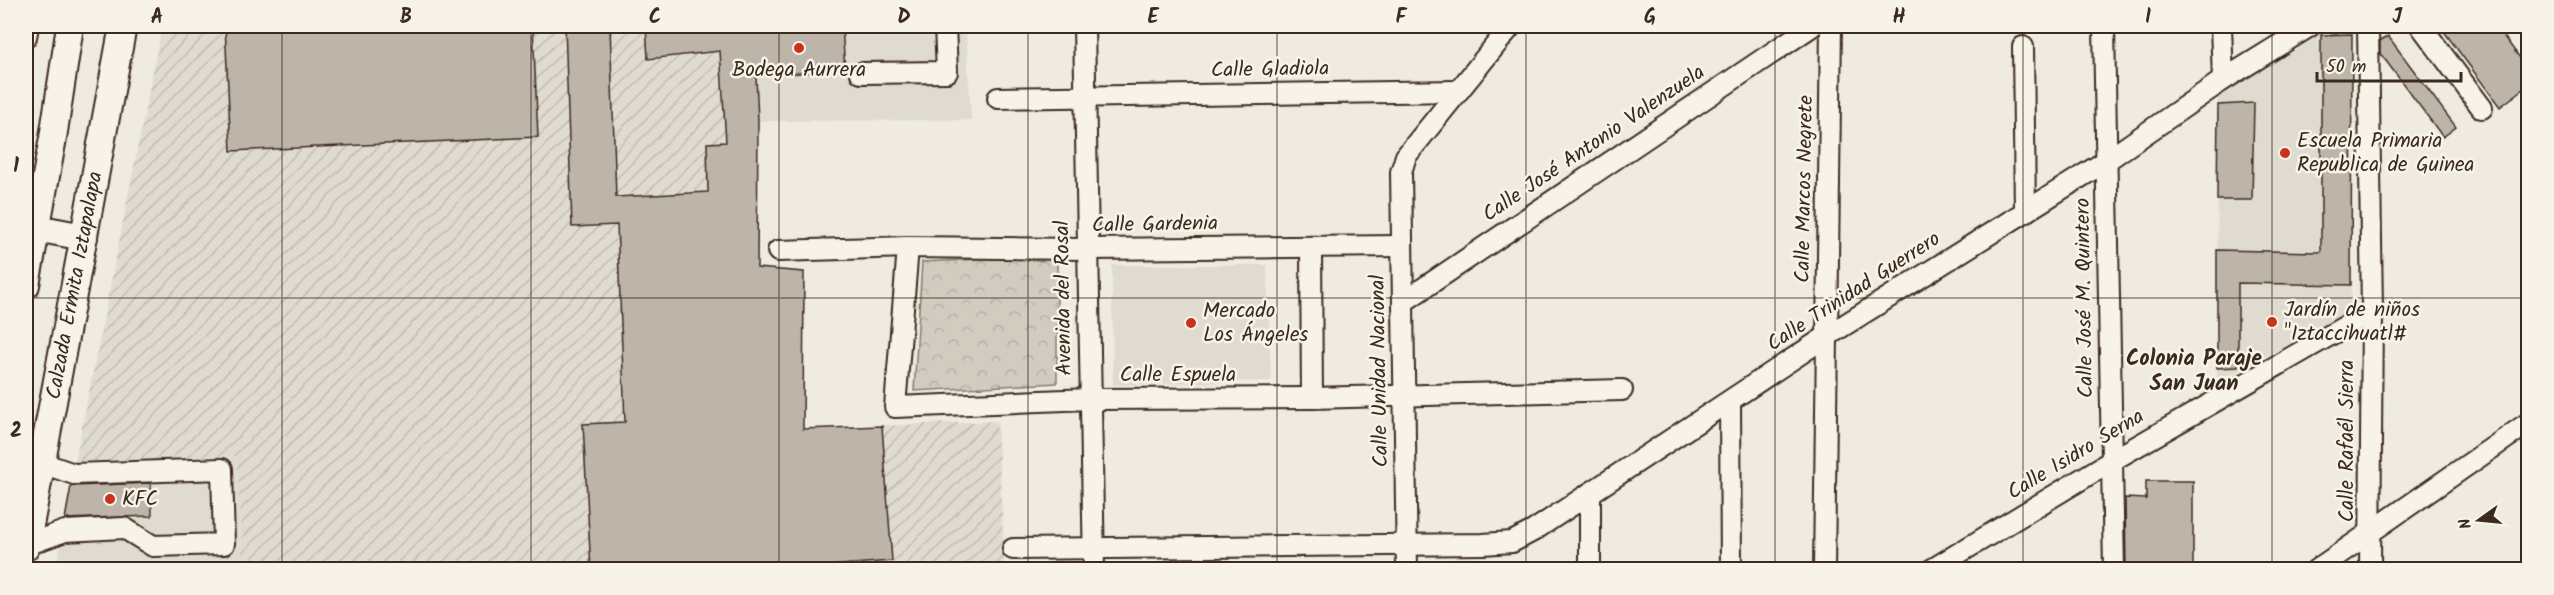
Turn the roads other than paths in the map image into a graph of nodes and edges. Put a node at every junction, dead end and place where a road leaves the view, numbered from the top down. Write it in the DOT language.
graph roads {
  1 [pos="28,26"];
  2 [pos="70,26"];
  3 [pos="123,26"];
  4 [pos="945,26"];
  5 [pos="1084,26"];
  6 [pos="1510,26"];
  7 [pos="1812,26"];
  8 [pos="1831,26"];
  9 [pos="2104,26"];
  10 [pos="2221,26"];
  11 [pos="2310,26"];
  12 [pos="2368,26"];
  13 [pos="2421,26"];
  14 [pos="26,37"];
  15 [pos="2023,47"];
  16 [pos="861,73"];
  17 [pos="2223,80"];
  18 [pos="1456,91"];
  19 [pos="1084,97"];
  20 [pos="998,98"];
  21 [pos="2482,108"];
  22 [pos="2106,161"];
  23 [pos="2025,212"];
  24 [pos="36,228"];
  25 [pos="84,237"];
  26 [pos="1402,246"];
  27 [pos="908,247"];
  28 [pos="1311,247"];
  29 [pos="1087,249"];
  30 [pos="778,251"];
  31 [pos="26,285"];
  32 [pos="1403,302"];
  33 [pos="2372,311"];
  34 [pos="1827,336"];
  35 [pos="1623,390"];
  36 [pos="1405,396"];
  37 [pos="1312,398"];
  38 [pos="1090,399"];
  39 [pos="1730,402"];
  40 [pos="2529,423"];
  41 [pos="2113,460"];
  42 [pos="42,463"];
  43 [pos="1590,493"];
  44 [pos="2370,531"];
  45 [pos="26,546"];
  46 [pos="1407,546"];
  47 [pos="1094,547"];
  48 [pos="1013,549"];
  49 [pos="1094,570"];
  50 [pos="1407,570"];
  51 [pos="1590,570"];
  52 [pos="1731,570"];
  53 [pos="1824,570"];
  54 [pos="1931,570"];
  55 [pos="2114,570"];
  56 [pos="2316,570"];
  57 [pos="2370,570"];
  1 -- 14 [label="street"];
  2 -- 24 [label="main road"];
  3 -- 25 [label="main road, Calzada Ermita Iztapalapa"];
  4 -- 16 [label="street"];
  5 -- 19 [label="street, Avenida del Rosal"];
  6 -- 18 [label="street"];
  7 -- 32 [label="street, Calle José Antonio Valenzuela"];
  8 -- 34 [label="street, Calle Marcos Negrete"];
  9 -- 22 [label="street, Calle José M. Quintero"];
  10 -- 17 [label="street"];
  11 -- 17 [label="street, Calle Trinidad Guerrero"];
  12 -- 33 [label="street, Calle Rafaél Sierra"];
  13 -- 21 [label="street"];
  15 -- 23 [label="street"];
  17 -- 22 [label="street, Calle Trinidad Guerrero"];
  18 -- 19 [label="street, Calle Gladiola"];
  18 -- 26 [label="street, Calle Unidad Nacional"];
  19 -- 20 [label="street, Calle Gladiola"];
  19 -- 29 [label="street, Avenida del Rosal"];
  22 -- 23 [label="street, Calle Trinidad Guerrero"];
  22 -- 41 [label="street, Calle José M. Quintero"];
  23 -- 34 [label="street, Calle Trinidad Guerrero"];
  24 -- 25 [label="main road"];
  24 -- 31 [label="main road"];
  25 -- 42 [label="main road, Calzada Ermita Iztapalapa"];
  26 -- 28 [label="street, Calle Gardenia"];
  26 -- 32 [label="street, Calle Unidad Nacional"];
  27 -- 29 [label="street, Calle Gardenia"];
  27 -- 30 [label="street, Calle Gardenia"];
  27 -- 38 [label="street, Calle Espuela"];
  28 -- 29 [label="street, Calle Gardenia"];
  28 -- 37 [label="street"];
  29 -- 38 [label="street, Avenida del Rosal"];
  32 -- 36 [label="street, Calle Unidad Nacional"];
  33 -- 41 [label="street, Calle Isidro Serna"];
  33 -- 44 [label="street, Calle Rafaél Sierra"];
  34 -- 39 [label="street, Calle Trinidad Guerrero"];
  34 -- 53 [label="street, Calle Marcos Negrete"];
  35 -- 36 [label="street, Calle Espuela"];
  36 -- 37 [label="street, Calle Espuela"];
  36 -- 46 [label="street, Calle Unidad Nacional"];
  37 -- 38 [label="street, Calle Espuela"];
  38 -- 47 [label="street, Avenida del Rosal"];
  39 -- 43 [label="street, Calle Trinidad Guerrero"];
  39 -- 52 [label="street"];
  40 -- 44 [label="street"];
  41 -- 54 [label="street, Calle Isidro Serna"];
  41 -- 55 [label="street, Calle José M. Quintero"];
  42 -- 45 [label="main road, Calzada Ermita Iztapalapa"];
  42 -- 45 [label="street"];
  43 -- 46 [label="street, Calle Trinidad Guerrero"];
  43 -- 51 [label="street"];
  44 -- 56 [label="street"];
  44 -- 57 [label="street, Calle Rafaél Sierra"];
  46 -- 47 [label="street, Calle Trinidad Guerrero"];
  46 -- 50 [label="street, Calle Unidad Nacional"];
  47 -- 48 [label="street, Calle Trinidad Guerrero"];
  47 -- 49 [label="street, Avenida del Rosal"];
}
